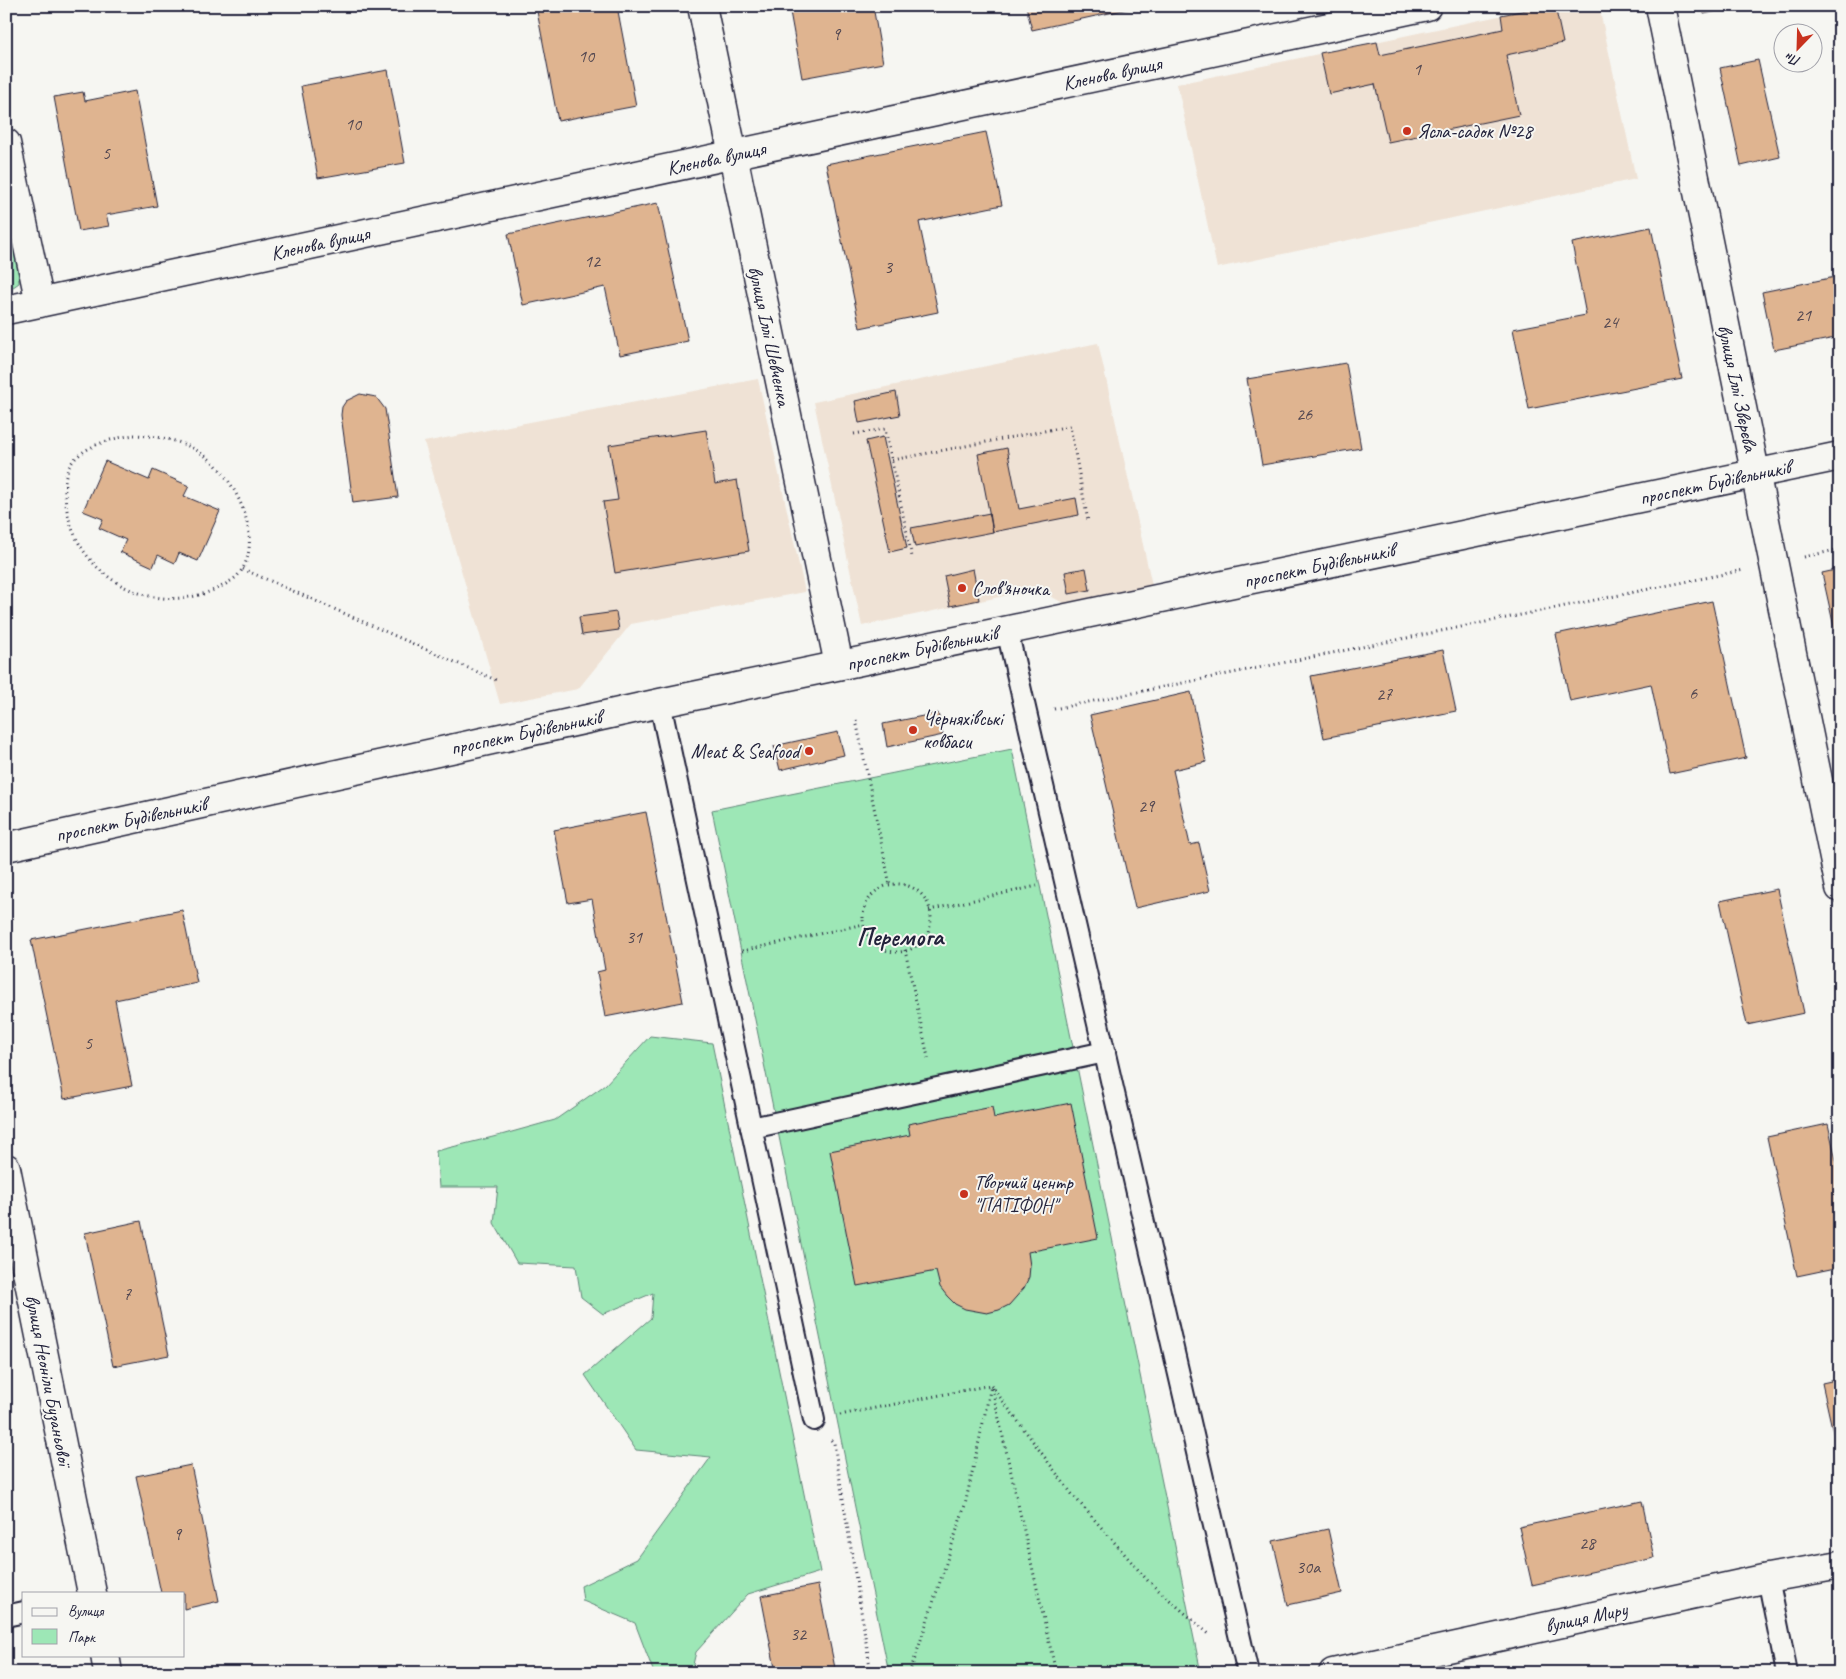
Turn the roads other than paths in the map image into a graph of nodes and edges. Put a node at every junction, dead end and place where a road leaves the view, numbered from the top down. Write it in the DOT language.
graph roads {
  1 [pos="702,6"];
  2 [pos="1660,6"];
  3 [pos="1422,7"];
  4 [pos="6,143"];
  5 [pos="733,154"];
  6 [pos="40,303"];
  7 [pos="6,310"];
  8 [pos="1840,456"];
  9 [pos="1756,474"];
  10 [pos="1007,630"];
  11 [pos="839,666"];
  12 [pos="660,703"];
  13 [pos="6,847"];
  14 [pos="1840,888"];
  15 [pos="1104,1052"];
  16 [pos="751,1128"];
  17 [pos="6,1168"];
  18 [pos="814,1420"];
  19 [pos="1840,1565"];
  20 [pos="1768,1578"];
  21 [pos="92,1592"];
  22 [pos="22,1612"];
  23 [pos="6,1616"];
  24 [pos="105,1656"];
  25 [pos="108,1673"];
  26 [pos="1248,1673"];
  27 [pos="1333,1673"];
  28 [pos="1787,1673"];
  1 -- 5 [label="street, вулиця Іллі Шевченка"];
  2 -- 9 [label="street, вулиця Іллі Звєрєва"];
  3 -- 5 [label="street, Кленова вулиця"];
  4 -- 6 [label="street"];
  5 -- 6 [label="street, Кленова вулиця"];
  5 -- 11 [label="street, вулиця Іллі Шевченка"];
  6 -- 7 [label="street, Кленова вулиця"];
  8 -- 9 [label="street, проспект Будівельників"];
  9 -- 10 [label="street, проспект Будівельників"];
  9 -- 14 [label="street, вулиця Іллі Звєрєва"];
  10 -- 11 [label="street, проспект Будівельників"];
  10 -- 15 [label="lane"];
  11 -- 12 [label="street, проспект Будівельників"];
  12 -- 13 [label="street, проспект Будівельників"];
  12 -- 16 [label="lane"];
  15 -- 16 [label="lane"];
  15 -- 26 [label="lane"];
  16 -- 18 [label="lane"];
  17 -- 21 [label="street, вулиця Неоніли Бузаньової"];
  19 -- 20 [label="street, вулиця Миру"];
  20 -- 27 [label="street, вулиця Миру"];
  20 -- 28 [label="lane"];
  22 -- 23 [label="lane"];
  24 -- 25 [label="street"];
}
